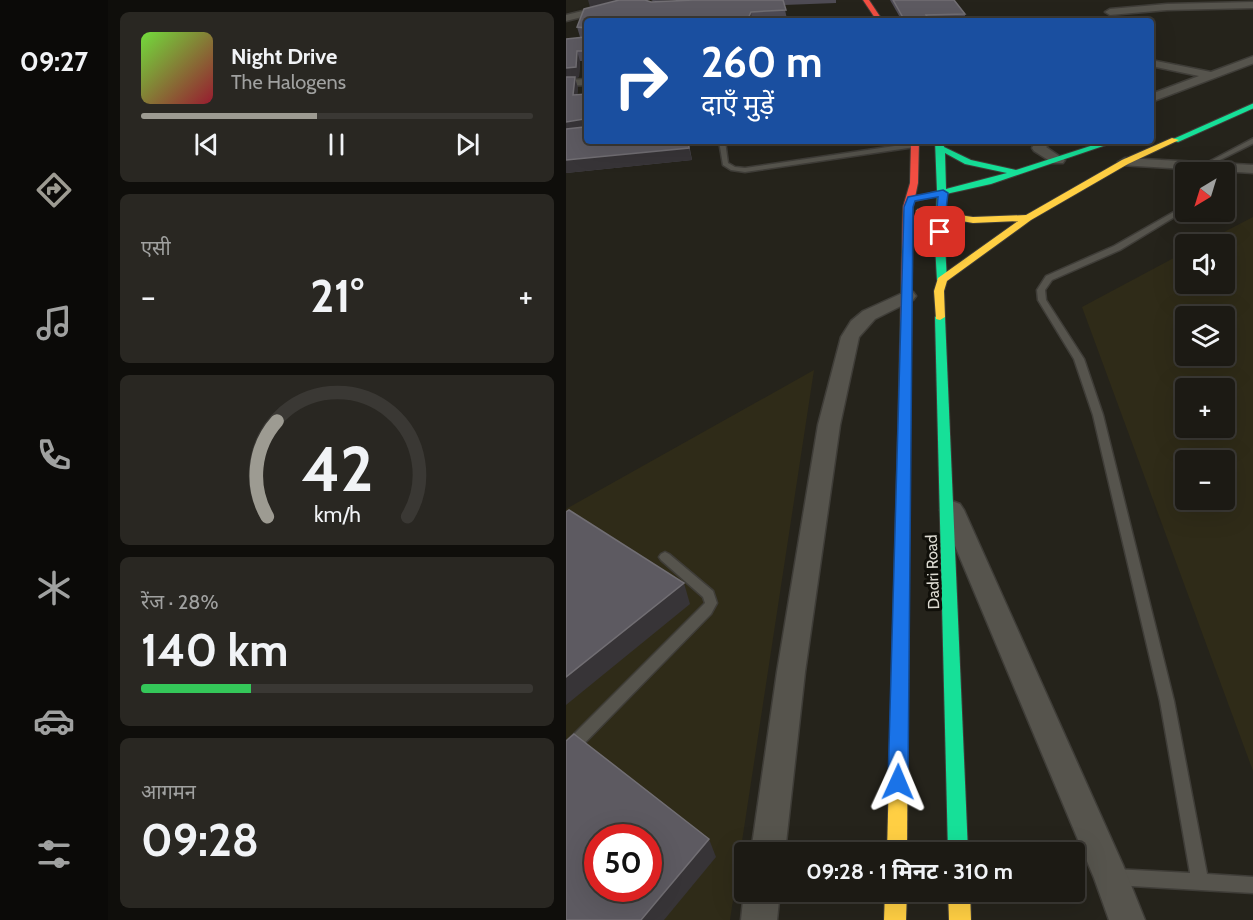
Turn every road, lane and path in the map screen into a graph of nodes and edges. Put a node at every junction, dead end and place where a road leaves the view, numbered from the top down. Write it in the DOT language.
graph roads {
  1 [pos="852,0"];
  2 [pos="866,0"];
  3 [pos="1115,0"];
  4 [pos="619,5"];
  5 [pos="1253,5"];
  6 [pos="1131,10"];
  7 [pos="1110,12"];
  8 [pos="566,18"];
  9 [pos="863,18"];
  10 [pos="878,18"];
  11 [pos="1253,59"];
  12 [pos="1154,64"];
  13 [pos="1211,75"];
  14 [pos="584,81"];
  15 [pos="566,83"];
  16 [pos="1154,97"];
  17 [pos="1253,105"];
  18 [pos="1253,140"];
  19 [pos="722,144"];
  20 [pos="909,144"];
  21 [pos="915,144"];
  22 [pos="940,144"];
  23 [pos="1042,144"];
  24 [pos="1105,144"];
  25 [pos="1058,160"];
  26 [pos="1125,162"];
  27 [pos="1211,162"];
  28 [pos="1175,166"];
  29 [pos="1235,169"];
  30 [pos="1253,169"];
  31 [pos="1017,173"];
  32 [pos="943,193"];
  33 [pos="910,203"];
  34 [pos="1175,214"];
  35 [pos="940,217"];
  36 [pos="1028,218"];
  37 [pos="940,285"];
  38 [pos="907,296"];
  39 [pos="946,495"];
  40 [pos="665,557"];
  41 [pos="566,752"];
  42 [pos="769,842"];
  43 [pos="897,842"];
  44 [pos="958,842"];
  45 [pos="1111,877"];
  46 [pos="1200,882"];
  47 [pos="1253,885"];
  48 [pos="761,902"];
  49 [pos="896,902"];
  50 [pos="959,902"];
  51 [pos="759,920"];
  52 [pos="895,920"];
  53 [pos="960,920"];
  54 [pos="1127,920"];
  1 -- 9 [label="main road"];
  2 -- 10 [label="main road"];
  3 -- 6 [label="street"];
  4 -- 8 [label="street"];
  5 -- 6 [label="street"];
  6 -- 7 [label="street"];
  11 -- 13 [label="street"];
  12 -- 13 [label="street"];
  13 -- 16 [label="street"];
  14 -- 15 [label="street"];
  17 -- 26 [label="main road"];
  18 -- 27 [label="lane"];
  19 -- 20 [label="lane"];
  21 -- 33 [label="main road, Dadri Road"];
  22 -- 31 [label="main road"];
  22 -- 32 [label="main road, Dadri Road"];
  23 -- 25 [label="street"];
  24 -- 25 [label="main road"];
  25 -- 31 [label="main road"];
  26 -- 28 [label="street"];
  26 -- 36 [label="main road"];
  29 -- 30 [label="street"];
  31 -- 32 [label="main road"];
  32 -- 33 [label="main road"];
  32 -- 35 [label="main road, Dadri Road"];
  33 -- 35 [label="main road"];
  33 -- 38 [label="main road, Dadri Road"];
  34 -- 46 [label="lane"];
  35 -- 36 [label="main road"];
  35 -- 37 [label="main road, Dadri Road"];
  36 -- 37 [label="main road"];
  37 -- 39 [label="main road, Dadri Road"];
  38 -- 42 [label="street"];
  38 -- 43 [label="main road, Dadri Road"];
  39 -- 44 [label="main road, Dadri Road"];
  39 -- 45 [label="street"];
  40 -- 41 [label="lane"];
  45 -- 46 [label="lane"];
  45 -- 54 [label="street"];
  46 -- 47 [label="lane"];
  48 -- 51 [label="street"];
  49 -- 52 [label="main road"];
  50 -- 53 [label="main road"];
}
